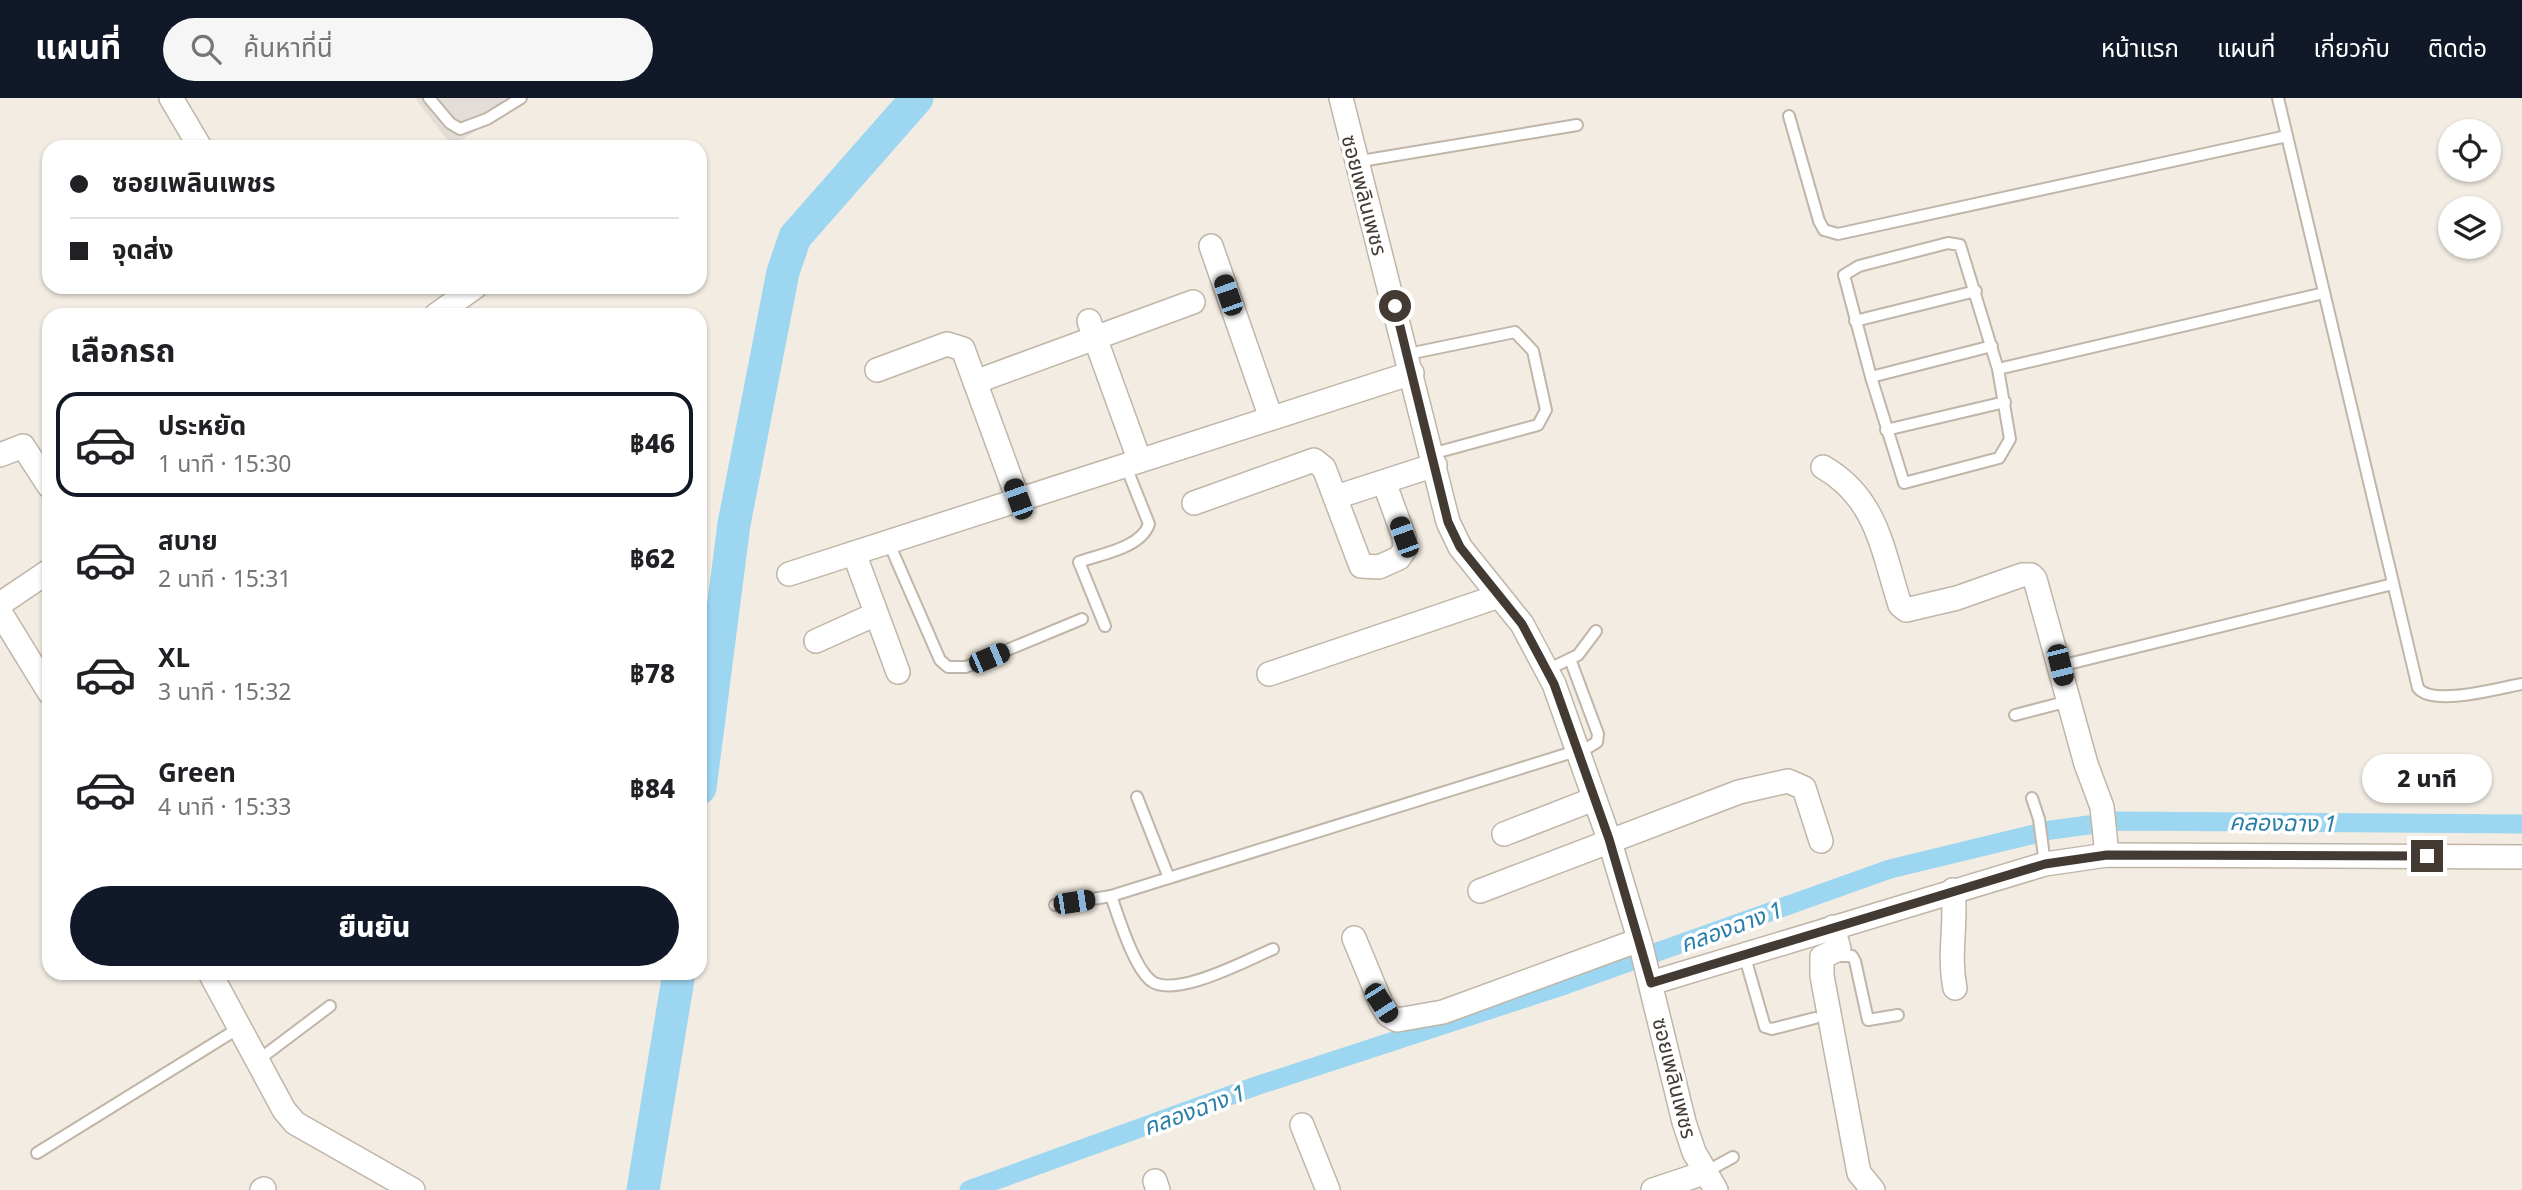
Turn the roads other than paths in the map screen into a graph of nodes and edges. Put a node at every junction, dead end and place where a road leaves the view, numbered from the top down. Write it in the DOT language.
graph roads {
  1 [pos="171,98"];
  2 [pos="429,98"];
  3 [pos="521,98"];
  4 [pos="1341,98"];
  5 [pos="2278,98"];
  6 [pos="1789,116"];
  7 [pos="1577,125"];
  8 [pos="2287,136"];
  9 [pos="196,140"];
  10 [pos="1355,162"];
  11 [pos="1211,246"];
  12 [pos="1976,291"];
  13 [pos="2324,293"];
  14 [pos="465,294"];
  15 [pos="1193,302"];
  16 [pos="446,308"];
  17 [pos="1855,321"];
  18 [pos="1093,330"];
  19 [pos="1992,346"];
  20 [pos="1410,363"];
  21 [pos="1998,369"];
  22 [pos="877,370"];
  23 [pos="1871,377"];
  24 [pos="975,382"];
  25 [pos="2005,402"];
  26 [pos="1271,418"];
  27 [pos="1886,430"];
  28 [pos="0,455"];
  29 [pos="1433,460"];
  30 [pos="1132,461"];
  31 [pos="1823,467"];
  32 [pos="42,475"];
  33 [pos="1384,482"];
  34 [pos="1336,497"];
  35 [pos="1018,499"];
  36 [pos="1194,503"];
  37 [pos="888,541"];
  38 [pos="854,553"];
  39 [pos="789,575"];
  40 [pos="42,576"];
  41 [pos="2393,584"];
  42 [pos="1499,596"];
  43 [pos="0,604"];
  44 [pos="0,612"];
  45 [pos="876,614"];
  46 [pos="1082,619"];
  47 [pos="1105,626"];
  48 [pos="1596,631"];
  49 [pos="816,641"];
  50 [pos="1570,659"];
  51 [pos="2073,663"];
  52 [pos="1547,670"];
  53 [pos="898,672"];
  54 [pos="1269,674"];
  55 [pos="42,681"];
  56 [pos="2522,684"];
  57 [pos="2069,701"];
  58 [pos="2015,715"];
  59 [pos="1577,753"];
  60 [pos="1137,797"];
  61 [pos="2032,798"];
  62 [pos="1594,799"];
  63 [pos="1504,834"];
  64 [pos="1609,839"];
  65 [pos="1821,841"];
  66 [pos="2107,850"];
  67 [pos="2522,857"];
  68 [pos="2044,859"];
  69 [pos="1169,878"];
  70 [pos="1953,890"];
  71 [pos="1480,891"];
  72 [pos="1111,896"];
  73 [pos="1055,905"];
  74 [pos="1354,937"];
  75 [pos="1836,938"];
  76 [pos="1273,949"];
  77 [pos="1744,954"];
  78 [pos="1644,957"];
  79 [pos="214,980"];
  80 [pos="1955,988"];
  81 [pos="330,1006"];
  82 [pos="1898,1015"];
  83 [pos="1815,1018"];
  84 [pos="239,1028"];
  85 [pos="257,1061"];
  86 [pos="1302,1125"];
  87 [pos="37,1153"];
  88 [pos="1732,1157"];
  89 [pos="1710,1182"];
  90 [pos="1679,1186"];
  91 [pos="413,1190"];
  92 [pos="1328,1190"];
  93 [pos="1653,1190"];
  94 [pos="1873,1190"];
  1 -- 9 [label="street"];
  2 -- 3 [label="lane"];
  4 -- 10 [label="street, ซอยเพลินเพชร"];
  5 -- 8 [label="lane"];
  6 -- 8 [label="lane"];
  7 -- 10 [label="lane"];
  8 -- 13 [label="lane"];
  10 -- 20 [label="street, ซอยเพลินเพชร"];
  11 -- 26 [label="street"];
  12 -- 17 [label="lane"];
  12 -- 17 [label="lane"];
  12 -- 19 [label="lane"];
  13 -- 21 [label="lane"];
  13 -- 41 [label="lane"];
  14 -- 16 [label="street"];
  15 -- 18 [label="street"];
  17 -- 23 [label="lane"];
  18 -- 24 [label="street"];
  18 -- 30 [label="street"];
  19 -- 21 [label="lane"];
  19 -- 23 [label="lane"];
  20 -- 26 [label="street"];
  20 -- 29 [label="street, ซอยเพลินเพชร"];
  20 -- 29 [label="lane"];
  21 -- 25 [label="lane"];
  22 -- 24 [label="street"];
  23 -- 27 [label="lane"];
  24 -- 35 [label="street"];
  25 -- 27 [label="lane"];
  25 -- 27 [label="lane"];
  26 -- 30 [label="street"];
  28 -- 32 [label="street"];
  29 -- 33 [label="street"];
  29 -- 42 [label="street, ซอยเพลินเพชร"];
  30 -- 35 [label="street"];
  30 -- 47 [label="lane"];
  31 -- 57 [label="street"];
  33 -- 34 [label="street"];
  33 -- 34 [label="street"];
  34 -- 36 [label="street"];
  35 -- 37 [label="street"];
  37 -- 38 [label="street"];
  37 -- 46 [label="lane"];
  38 -- 39 [label="street"];
  38 -- 45 [label="street"];
  40 -- 43 [label="street"];
  41 -- 51 [label="lane"];
  41 -- 56 [label="lane"];
  42 -- 52 [label="street, ซอยเพลินเพชร"];
  42 -- 54 [label="street"];
  44 -- 55 [label="street"];
  45 -- 49 [label="street"];
  45 -- 53 [label="street"];
  48 -- 50 [label="lane"];
  50 -- 52 [label="lane"];
  50 -- 59 [label="lane"];
  52 -- 59 [label="street, ซอยเพลินเพชร"];
  57 -- 58 [label="lane"];
  57 -- 66 [label="street"];
  59 -- 62 [label="street, ซอยเพลินเพชร"];
  59 -- 69 [label="lane"];
  60 -- 69 [label="lane"];
  61 -- 68 [label="lane"];
  62 -- 63 [label="street"];
  62 -- 64 [label="street, ซอยเพลินเพชร"];
  64 -- 65 [label="street"];
  64 -- 71 [label="street"];
  64 -- 78 [label="street, ซอยเพลินเพชร"];
  66 -- 67 [label="street"];
  66 -- 68 [label="street"];
  68 -- 70 [label="street"];
  69 -- 72 [label="lane"];
  70 -- 75 [label="street"];
  70 -- 80 [label="street"];
  72 -- 73 [label="lane"];
  72 -- 76 [label="lane"];
  74 -- 78 [label="street"];
  75 -- 77 [label="street"];
  75 -- 82 [label="lane"];
  75 -- 94 [label="street"];
  77 -- 78 [label="street"];
  77 -- 83 [label="lane"];
  78 -- 89 [label="street, ซอยเพลินเพชร"];
  79 -- 84 [label="street"];
  81 -- 85 [label="lane"];
  84 -- 85 [label="street"];
  84 -- 87 [label="lane"];
  85 -- 91 [label="street"];
  86 -- 92 [label="street"];
  88 -- 89 [label="lane"];
  89 -- 90 [label="street"];
  90 -- 93 [label="street"];
}
